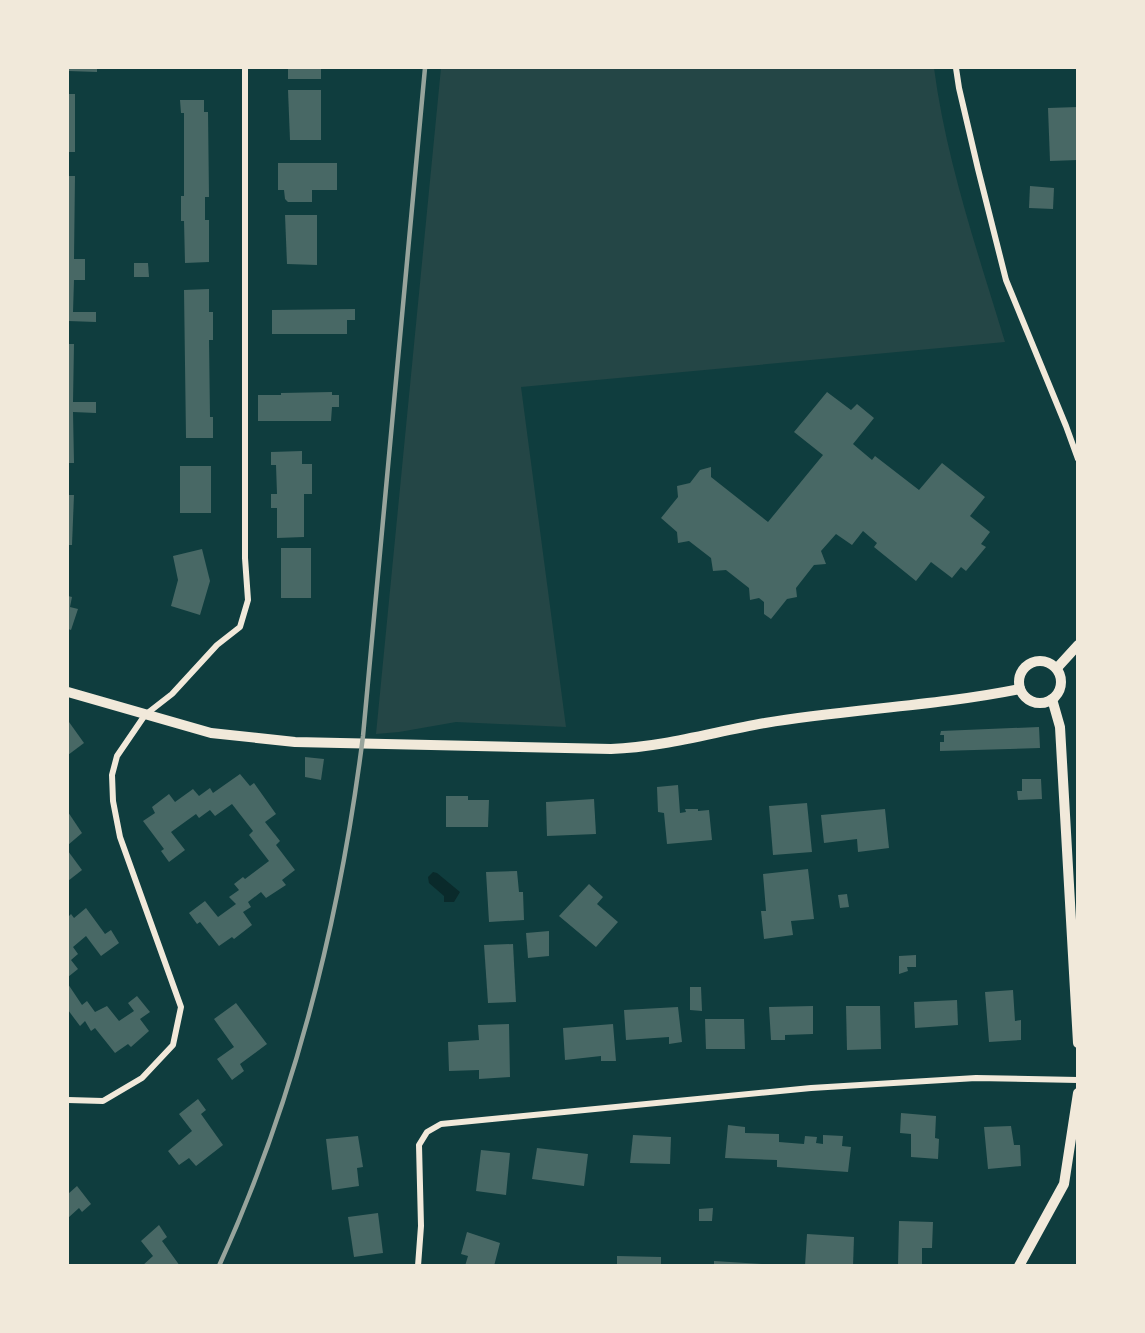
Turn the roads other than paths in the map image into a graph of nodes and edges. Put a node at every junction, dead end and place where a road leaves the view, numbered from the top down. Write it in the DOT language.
graph roads {
  1 [pos="245,68"];
  2 [pos="956,68"];
  3 [pos="1077,459"];
  4 [pos="1077,645"];
  5 [pos="1057,668"];
  6 [pos="1020,688"];
  7 [pos="68,692"];
  8 [pos="1052,699"];
  9 [pos="145,715"];
  10 [pos="1077,1043"];
  11 [pos="1077,1080"];
  12 [pos="1077,1093"];
  13 [pos="68,1100"];
  14 [pos="418,1266"];
  15 [pos="1019,1266"];
  1 -- 9 [label="street"];
  2 -- 3 [label="street"];
  4 -- 5 [label="street"];
  5 -- 6 [label="street"];
  5 -- 8 [label="street"];
  6 -- 8 [label="street"];
  6 -- 9 [label="street"];
  7 -- 9 [label="street"];
  8 -- 10 [label="street"];
  9 -- 13 [label="street"];
  11 -- 14 [label="street"];
  12 -- 15 [label="street"];
}
